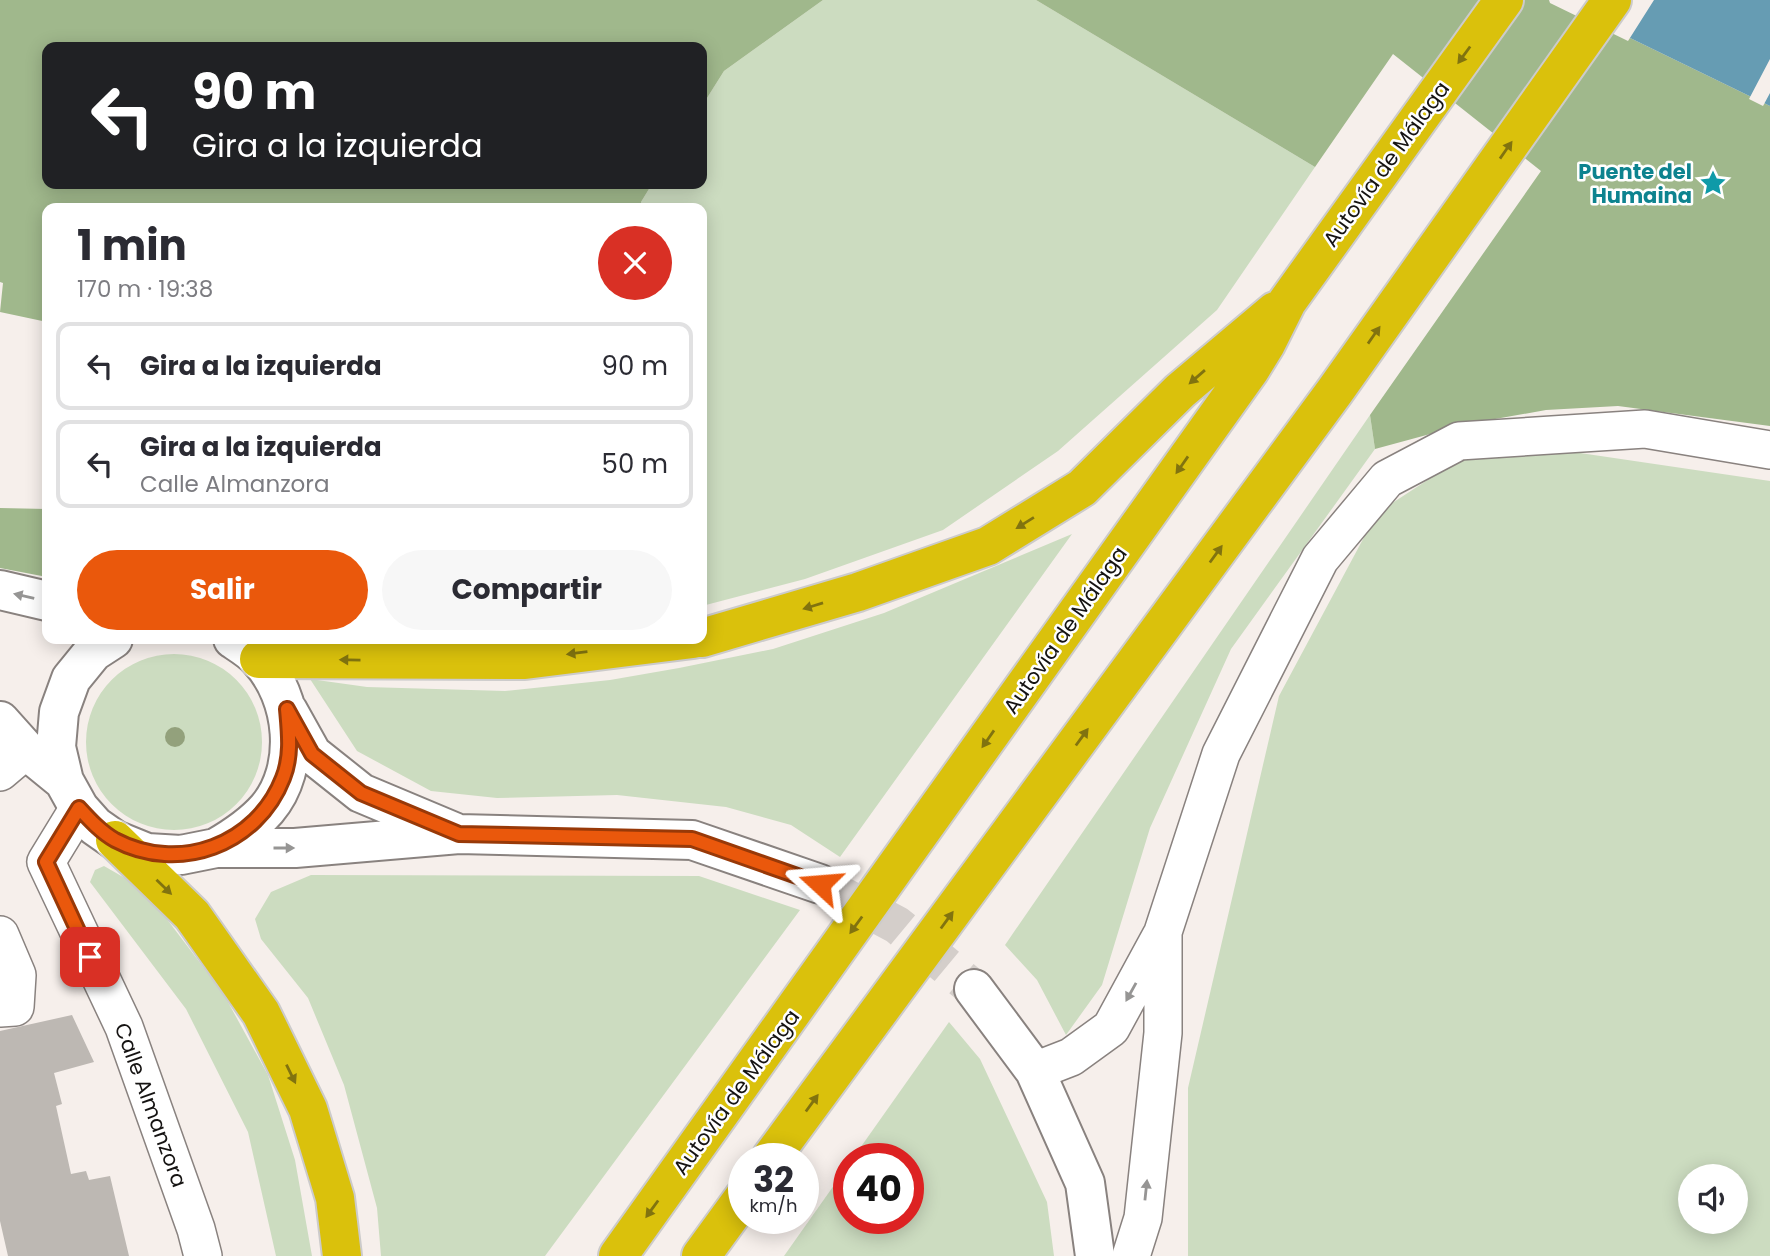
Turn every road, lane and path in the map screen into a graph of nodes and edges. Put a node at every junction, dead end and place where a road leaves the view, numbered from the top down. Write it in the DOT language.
graph roads {
  1 [pos="1504,0"];
  2 [pos="1612,0"];
  3 [pos="1258,338"];
  4 [pos="1770,450"];
  5 [pos="0,590"];
  6 [pos="42,600"];
  7 [pos="707,637"];
  8 [pos="105,644"];
  9 [pos="653,644"];
  10 [pos="246,649"];
  11 [pos="287,709"];
  12 [pos="0,721"];
  13 [pos="13,761"];
  14 [pos="71,795"];
  15 [pos="459,834"];
  16 [pos="115,840"];
  17 [pos="216,848"];
  18 [pos="820,884"];
  19 [pos="1163,932"];
  20 [pos="0,935"];
  21 [pos="974,989"];
  22 [pos="0,1008"];
  23 [pos="1035,1071"];
  24 [pos="784,1143"];
  25 [pos="728,1219"];
  26 [pos="744,1234"];
  27 [pos="203,1256"];
  28 [pos="342,1256"];
  29 [pos="618,1256"];
  30 [pos="701,1256"];
  31 [pos="735,1256"];
  32 [pos="1095,1256"];
  33 [pos="1131,1256"];
  1 -- 3 [label="highway, Autovía de Málaga, one-way"];
  24 -- 2 [label="highway, one-way"];
  3 -- 7 [label="highway, one-way"];
  3 -- 29 [label="highway, Autovía de Málaga, one-way"];
  4 -- 19 [label="street"];
  6 -- 5 [label="street, one-way"];
  8 -- 14 [label="street"];
  9 -- 10 [label="highway, one-way"];
  10 -- 11 [label="street"];
  11 -- 15 [label="street"];
  11 -- 17 [label="street"];
  12 -- 13 [label="street"];
  13 -- 14 [label="street"];
  14 -- 16 [label="street"];
  14 -- 27 [label="street, Calle Almanzora"];
  17 -- 15 [label="street, one-way"];
  15 -- 18 [label="street"];
  16 -- 17 [label="street"];
  16 -- 28 [label="highway, one-way"];
  19 -- 23 [label="street, one-way"];
  33 -- 19 [label="street, one-way"];
  20 -- 22 [label="street"];
  21 -- 23 [label="street"];
  23 -- 32 [label="street"];
  25 -- 30 [label="highway"];
  26 -- 31 [label="highway"];
}
